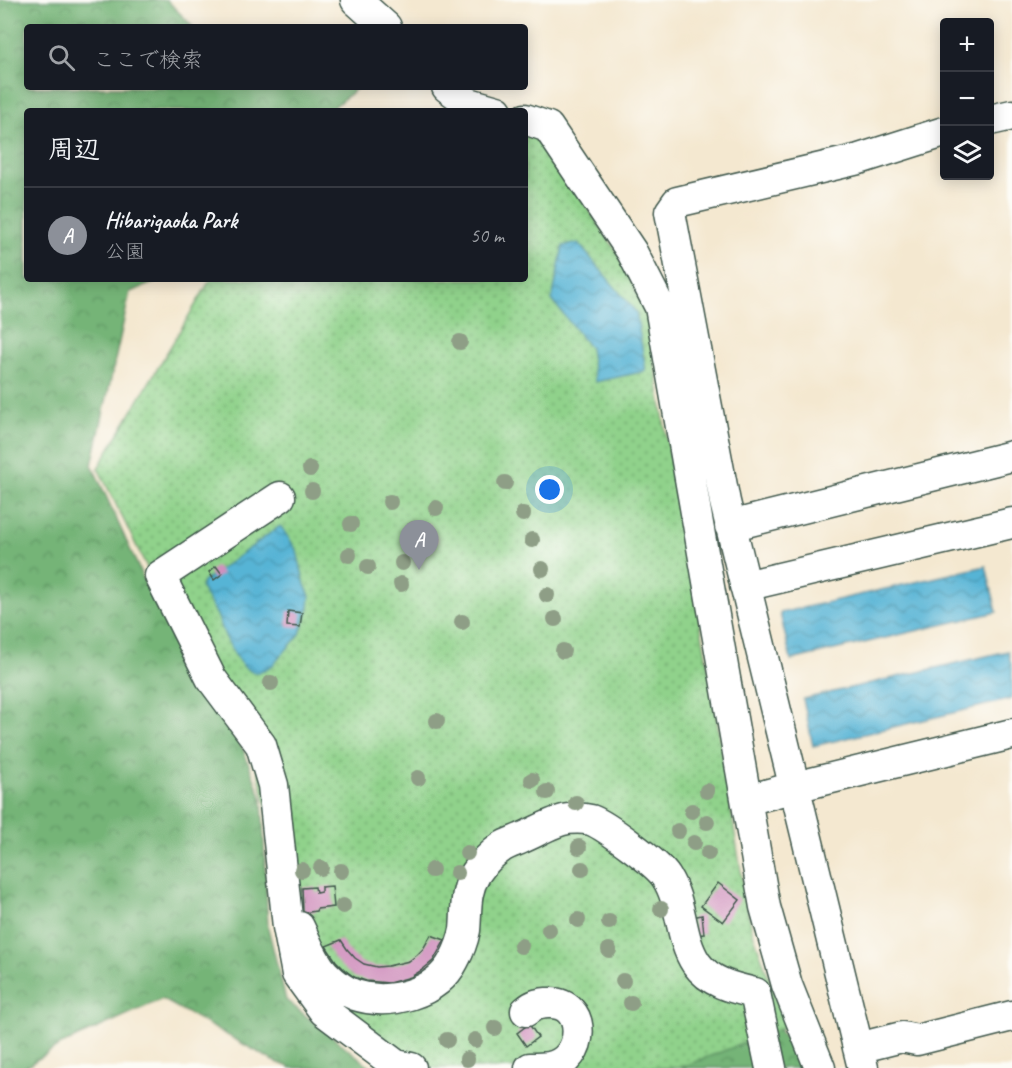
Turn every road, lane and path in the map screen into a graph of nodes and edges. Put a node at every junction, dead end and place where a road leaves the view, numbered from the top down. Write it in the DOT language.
graph roads {
  1 [pos="356,0"];
  2 [pos="383,24"];
  3 [pos="451,90"];
  4 [pos="487,108"];
  5 [pos="1012,115"];
  6 [pos="994,119"];
  7 [pos="528,120"];
  8 [pos="940,134"];
  9 [pos="1012,456"];
  10 [pos="280,497"];
  11 [pos="1012,523"];
  12 [pos="730,526"];
  13 [pos="745,586"];
  14 [pos="1012,734"];
  15 [pos="795,787"];
  16 [pos="747,800"];
  17 [pos="288,927"];
  18 [pos="526,1011"];
  19 [pos="1012,1016"];
  20 [pos="861,1058"];
  21 [pos="411,1068"];
  22 [pos="530,1068"];
  23 [pos="771,1068"];
  24 [pos="820,1068"];
  1 -- 2 [label="street"];
  3 -- 4 [label="street"];
  5 -- 6 [label="street"];
  7 -- 16 [label="street"];
  8 -- 12 [label="street"];
  9 -- 12 [label="street"];
  10 -- 17 [label="street"];
  11 -- 13 [label="street"];
  12 -- 13 [label="street"];
  13 -- 15 [label="street"];
  14 -- 15 [label="street"];
  15 -- 16 [label="street"];
  15 -- 20 [label="street"];
  16 -- 24 [label="street"];
  17 -- 21 [label="street"];
  17 -- 23 [label="street"];
  18 -- 22 [label="street"];
  19 -- 20 [label="street"];
}
